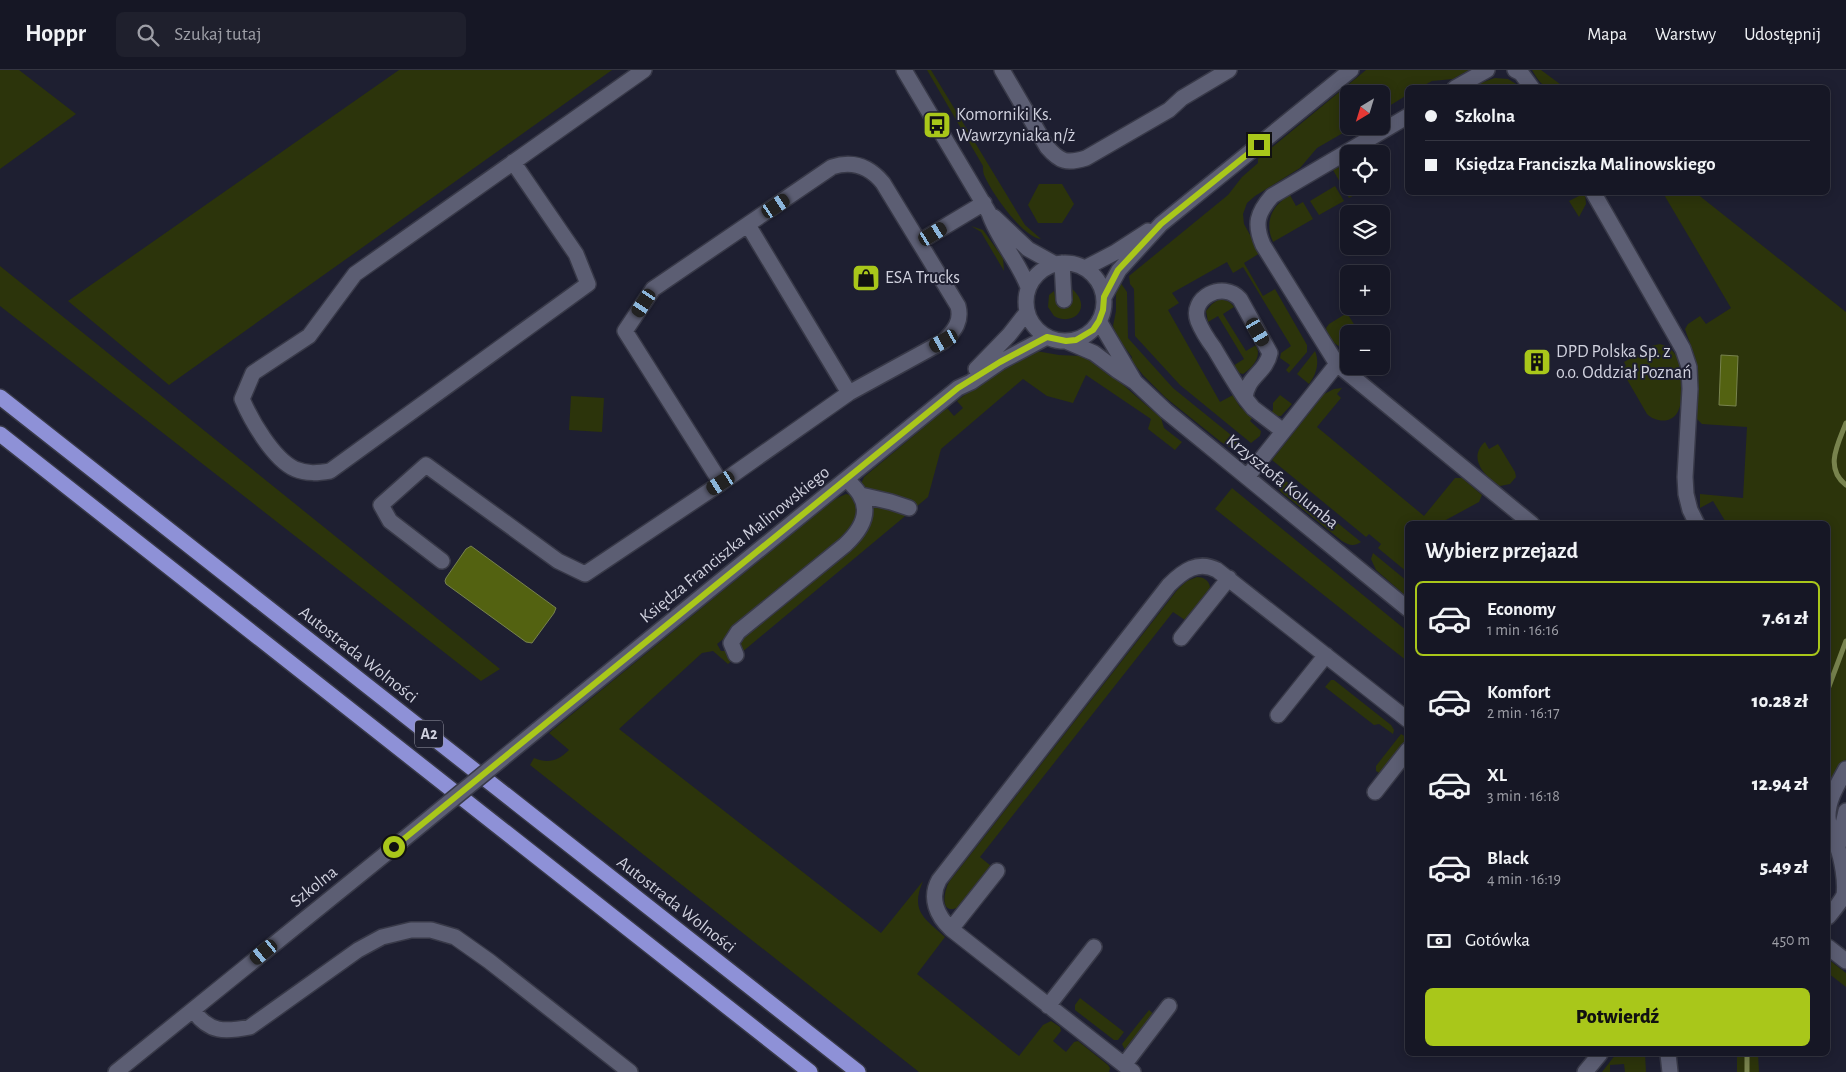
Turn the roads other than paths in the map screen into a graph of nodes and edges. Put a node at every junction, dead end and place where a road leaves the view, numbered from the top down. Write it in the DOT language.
graph roads {
  1 [pos="644,70"];
  2 [pos="904,70"];
  3 [pos="1002,70"];
  4 [pos="1229,70"];
  5 [pos="1351,70"];
  6 [pos="1487,70"];
  7 [pos="1515,70"];
  8 [pos="1460,85"];
  9 [pos="1530,85"];
  10 [pos="1405,118"];
  11 [pos="513,162"];
  12 [pos="1595,195"];
  13 [pos="987,208"];
  14 [pos="748,224"];
  15 [pos="1161,224"];
  16 [pos="919,242"];
  17 [pos="1058,263"];
  18 [pos="1085,268"];
  19 [pos="1028,287"];
  20 [pos="1104,297"];
  21 [pos="1064,300"];
  22 [pos="1026,312"];
  23 [pos="1099,321"];
  24 [pos="1047,337"];
  25 [pos="1066,341"];
  26 [pos="1337,364"];
  27 [pos="1136,382"];
  28 [pos="958,388"];
  29 [pos="849,393"];
  30 [pos="0,396"];
  31 [pos="1244,398"];
  32 [pos="1283,431"];
  33 [pos="0,434"];
  34 [pos="1246,477"];
  35 [pos="847,479"];
  36 [pos="721,483"];
  37 [pos="861,496"];
  38 [pos="909,508"];
  39 [pos="1528,521"];
  40 [pos="1696,521"];
  41 [pos="442,561"];
  42 [pos="1229,578"];
  43 [pos="1405,607"];
  44 [pos="1181,638"];
  45 [pos="736,654"];
  46 [pos="1326,655"];
  47 [pos="1278,715"];
  48 [pos="1405,718"];
  49 [pos="536,731"];
  50 [pos="1405,754"];
  51 [pos="1846,769"];
  52 [pos="1841,790"];
  53 [pos="1375,792"];
  54 [pos="1830,805"];
  55 [pos="1846,811"];
  56 [pos="1830,828"];
  57 [pos="1842,846"];
  58 [pos="996,870"];
  59 [pos="1846,880"];
  60 [pos="1830,914"];
  61 [pos="951,929"];
  62 [pos="1094,947"];
  63 [pos="1830,949"];
  64 [pos="1846,961"];
  65 [pos="1048,1006"];
  66 [pos="1169,1006"];
  67 [pos="193,1010"];
  68 [pos="1598,1056"];
  69 [pos="1668,1056"];
  70 [pos="1128,1068"];
  71 [pos="116,1072"];
  72 [pos="630,1072"];
  73 [pos="810,1072"];
  74 [pos="858,1072"];
  75 [pos="1585,1072"];
  76 [pos="1670,1072"];
  1 -- 11 [label="street"];
  2 -- 13 [label="street"];
  3 -- 4 [label="street"];
  5 -- 15 [label="street"];
  6 -- 8 [label="street"];
  7 -- 9 [label="street"];
  10 -- 26 [label="street"];
  11 -- 11 [label="street"];
  12 -- 40 [label="street"];
  13 -- 16 [label="street"];
  13 -- 17 [label="street"];
  13 -- 19 [label="street"];
  14 -- 16 [label="street"];
  14 -- 29 [label="street"];
  14 -- 36 [label="street"];
  15 -- 18 [label="street"];
  15 -- 20 [label="street"];
  16 -- 29 [label="street"];
  17 -- 18 [label="street"];
  17 -- 19 [label="street"];
  17 -- 21 [label="street"];
  18 -- 20 [label="street"];
  19 -- 22 [label="street"];
  20 -- 23 [label="street"];
  22 -- 24 [label="street"];
  22 -- 28 [label="street, Księdza Franciszka Malinowskiego"];
  23 -- 25 [label="street"];
  23 -- 27 [label="street, Krzysztofa Kolumba"];
  24 -- 25 [label="street"];
  24 -- 28 [label="street, Księdza Franciszka Malinowskiego"];
  25 -- 27 [label="street, Krzysztofa Kolumba"];
  26 -- 32 [label="street"];
  26 -- 39 [label="street"];
  27 -- 34 [label="street, Krzysztofa Kolumba"];
  28 -- 35 [label="street, Księdza Franciszka Malinowskiego"];
  29 -- 36 [label="street"];
  30 -- 74 [label="highway, Autostrada Wolności / A2"];
  31 -- 31 [label="street"];
  31 -- 32 [label="street"];
  32 -- 34 [label="street"];
  33 -- 73 [label="highway, A2"];
  34 -- 43 [label="street, Krzysztofa Kolumba"];
  35 -- 37 [label="street"];
  35 -- 49 [label="street, Księdza Franciszka Malinowskiego"];
  36 -- 41 [label="street"];
  37 -- 38 [label="street"];
  37 -- 45 [label="street"];
  42 -- 44 [label="street"];
  42 -- 46 [label="street"];
  42 -- 61 [label="street"];
  46 -- 47 [label="street"];
  46 -- 48 [label="street"];
  49 -- 67 [label="street, Szkolna, bridge"];
  50 -- 53 [label="street"];
  51 -- 52 [label="street"];
  52 -- 54 [label="street"];
  55 -- 57 [label="street"];
  56 -- 57 [label="street"];
  57 -- 59 [label="street"];
  58 -- 61 [label="street"];
  59 -- 60 [label="street"];
  61 -- 65 [label="street"];
  62 -- 65 [label="street"];
  63 -- 64 [label="street"];
  65 -- 70 [label="street"];
  66 -- 70 [label="street"];
  67 -- 71 [label="street, Szkolna"];
  67 -- 72 [label="street"];
  68 -- 75 [label="street"];
  69 -- 76 [label="street"];
}
